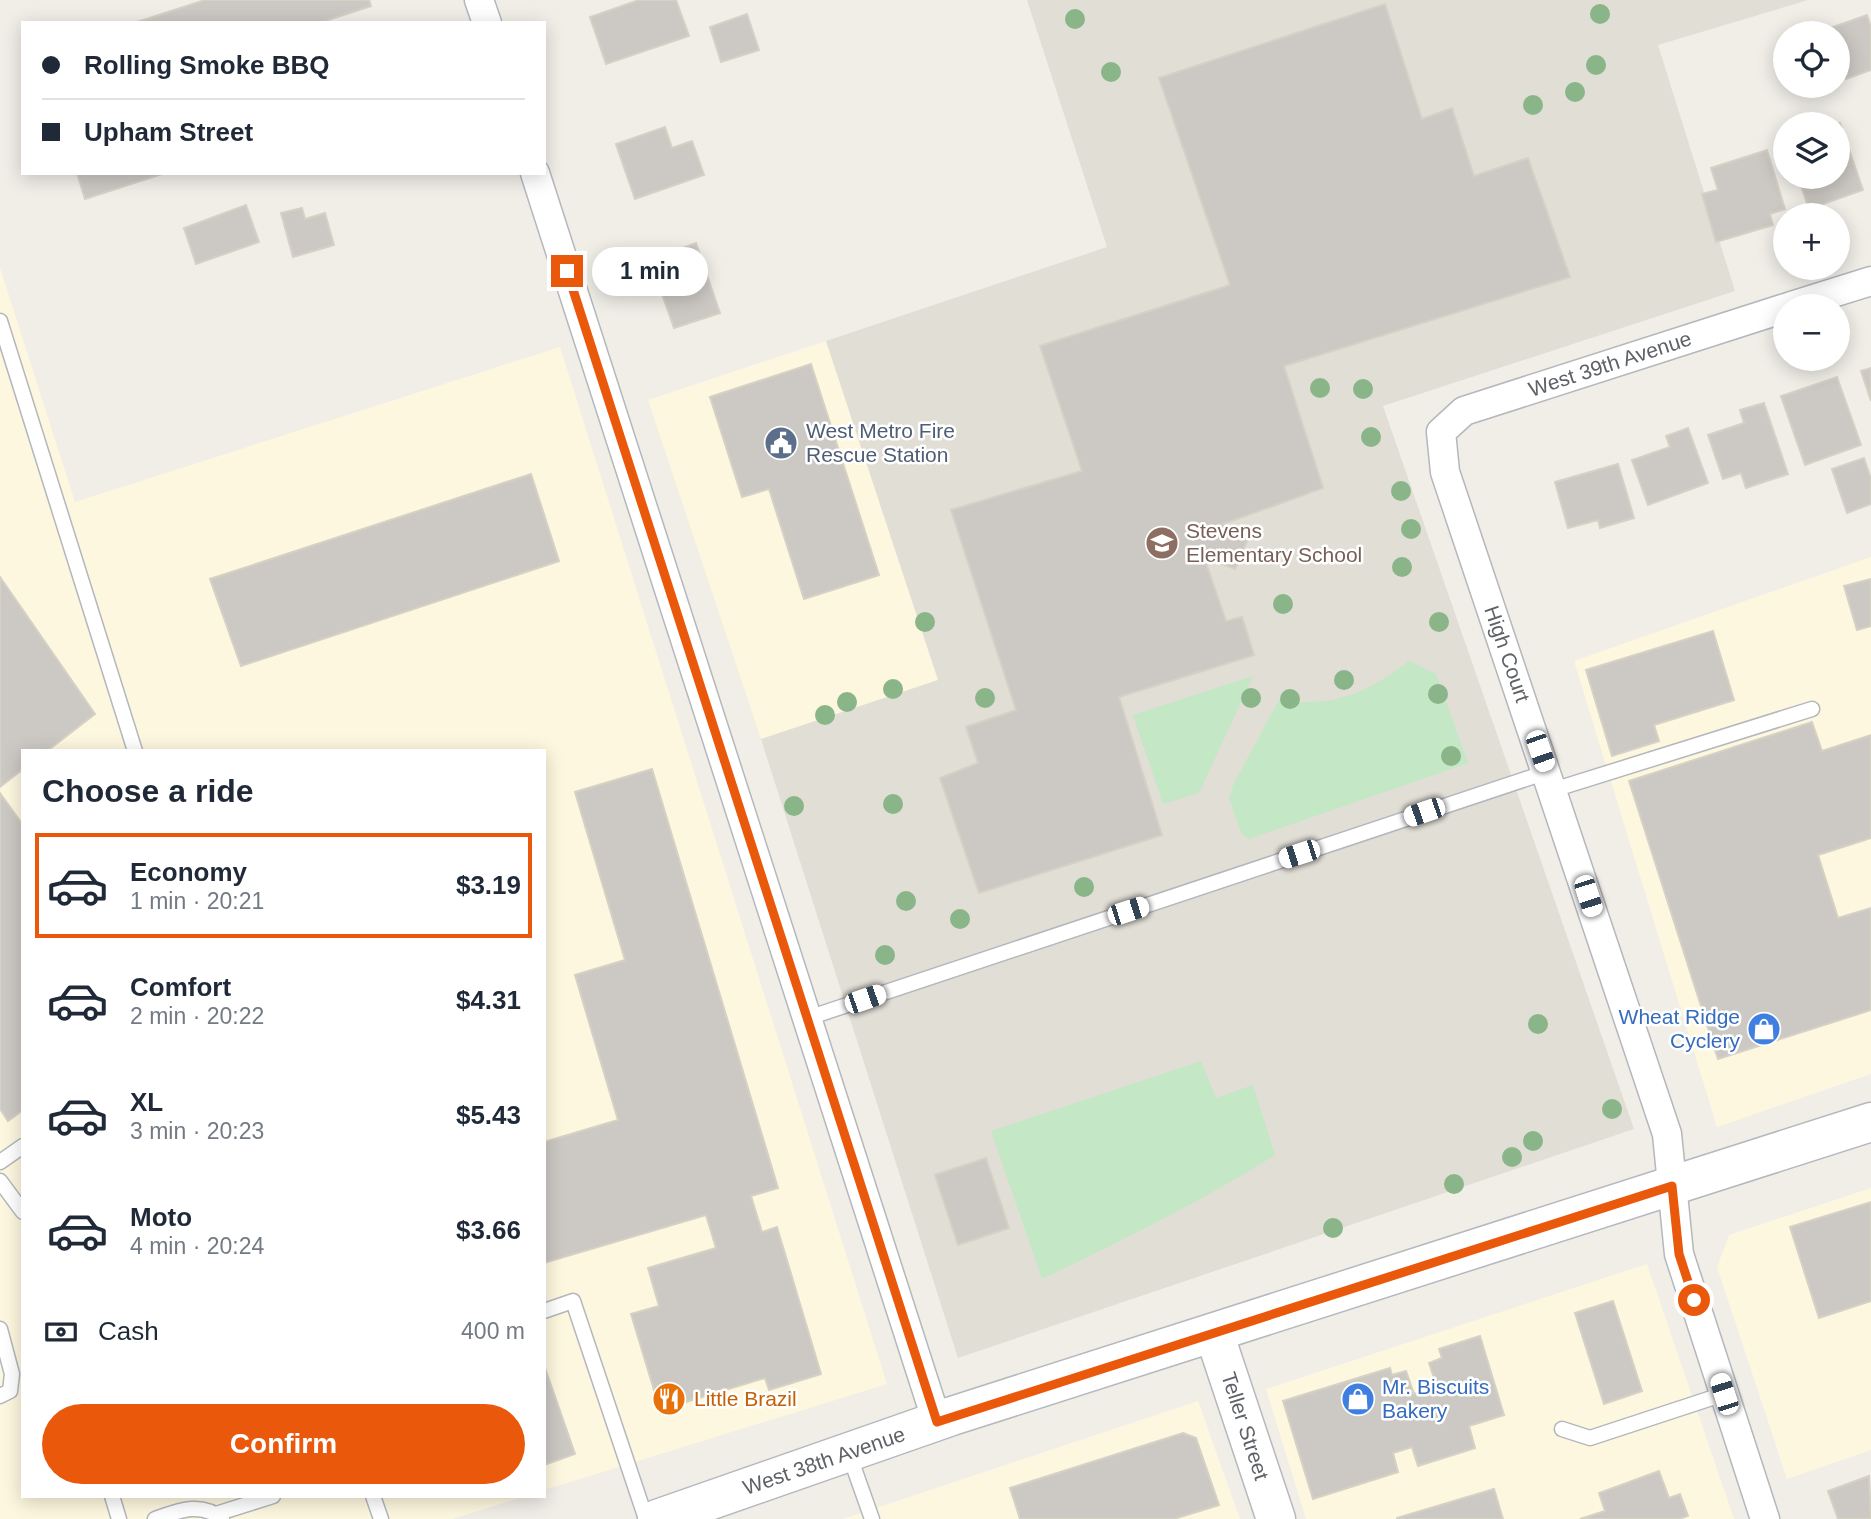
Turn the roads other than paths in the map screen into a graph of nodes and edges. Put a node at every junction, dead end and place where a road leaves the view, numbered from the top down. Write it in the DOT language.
graph roads {
  1 [pos="480,0"];
  2 [pos="486,21"];
  3 [pos="536,175"];
  4 [pos="1871,281"];
  5 [pos="1829,294"];
  6 [pos="1773,312"];
  7 [pos="0,321"];
  8 [pos="1441,432"];
  9 [pos="1812,709"];
  10 [pos="134,749"];
  11 [pos="1550,781"];
  12 [pos="808,1018"];
  13 [pos="1871,1122"];
  14 [pos="21,1147"];
  15 [pos="0,1162"];
  16 [pos="0,1181"];
  17 [pos="1672,1186"];
  18 [pos="21,1209"];
  19 [pos="546,1310"];
  20 [pos="0,1329"];
  21 [pos="1214,1333"];
  22 [pos="1724,1394"];
  23 [pos="0,1396"];
  24 [pos="937,1422"];
  25 [pos="1562,1429"];
  26 [pos="848,1452"];
  27 [pos="113,1498"];
  28 [pos="268,1498"];
  29 [pos="374,1498"];
  30 [pos="219,1517"];
  31 [pos="119,1519"];
  32 [pos="155,1519"];
  33 [pos="381,1519"];
  34 [pos="646,1519"];
  35 [pos="657,1519"];
  36 [pos="872,1519"];
  37 [pos="1276,1519"];
  38 [pos="1765,1519"];
  1 -- 2 [label="street"];
  3 -- 12 [label="street"];
  4 -- 5 [label="street"];
  6 -- 8 [label="street, West 39th Avenue"];
  7 -- 10 [label="lane"];
  8 -- 11 [label="street, High Court"];
  9 -- 11 [label="lane"];
  11 -- 12 [label="lane"];
  11 -- 17 [label="street, High Court"];
  12 -- 24 [label="street"];
  13 -- 17 [label="main road, West 38th Avenue"];
  14 -- 15 [label="lane"];
  16 -- 18 [label="lane"];
  17 -- 21 [label="main road, West 38th Avenue"];
  17 -- 22 [label="street, High Court"];
  19 -- 34 [label="lane"];
  20 -- 23 [label="lane"];
  21 -- 24 [label="main road, West 38th Avenue"];
  21 -- 37 [label="main road, Teller Street"];
  22 -- 25 [label="lane"];
  22 -- 38 [label="street, High Court"];
  24 -- 26 [label="main road, West 38th Avenue"];
  26 -- 35 [label="main road, West 38th Avenue"];
  26 -- 36 [label="lane"];
  27 -- 31 [label="lane"];
  28 -- 30 [label="lane"];
  29 -- 33 [label="lane"];
  30 -- 32 [label="lane"];
}
